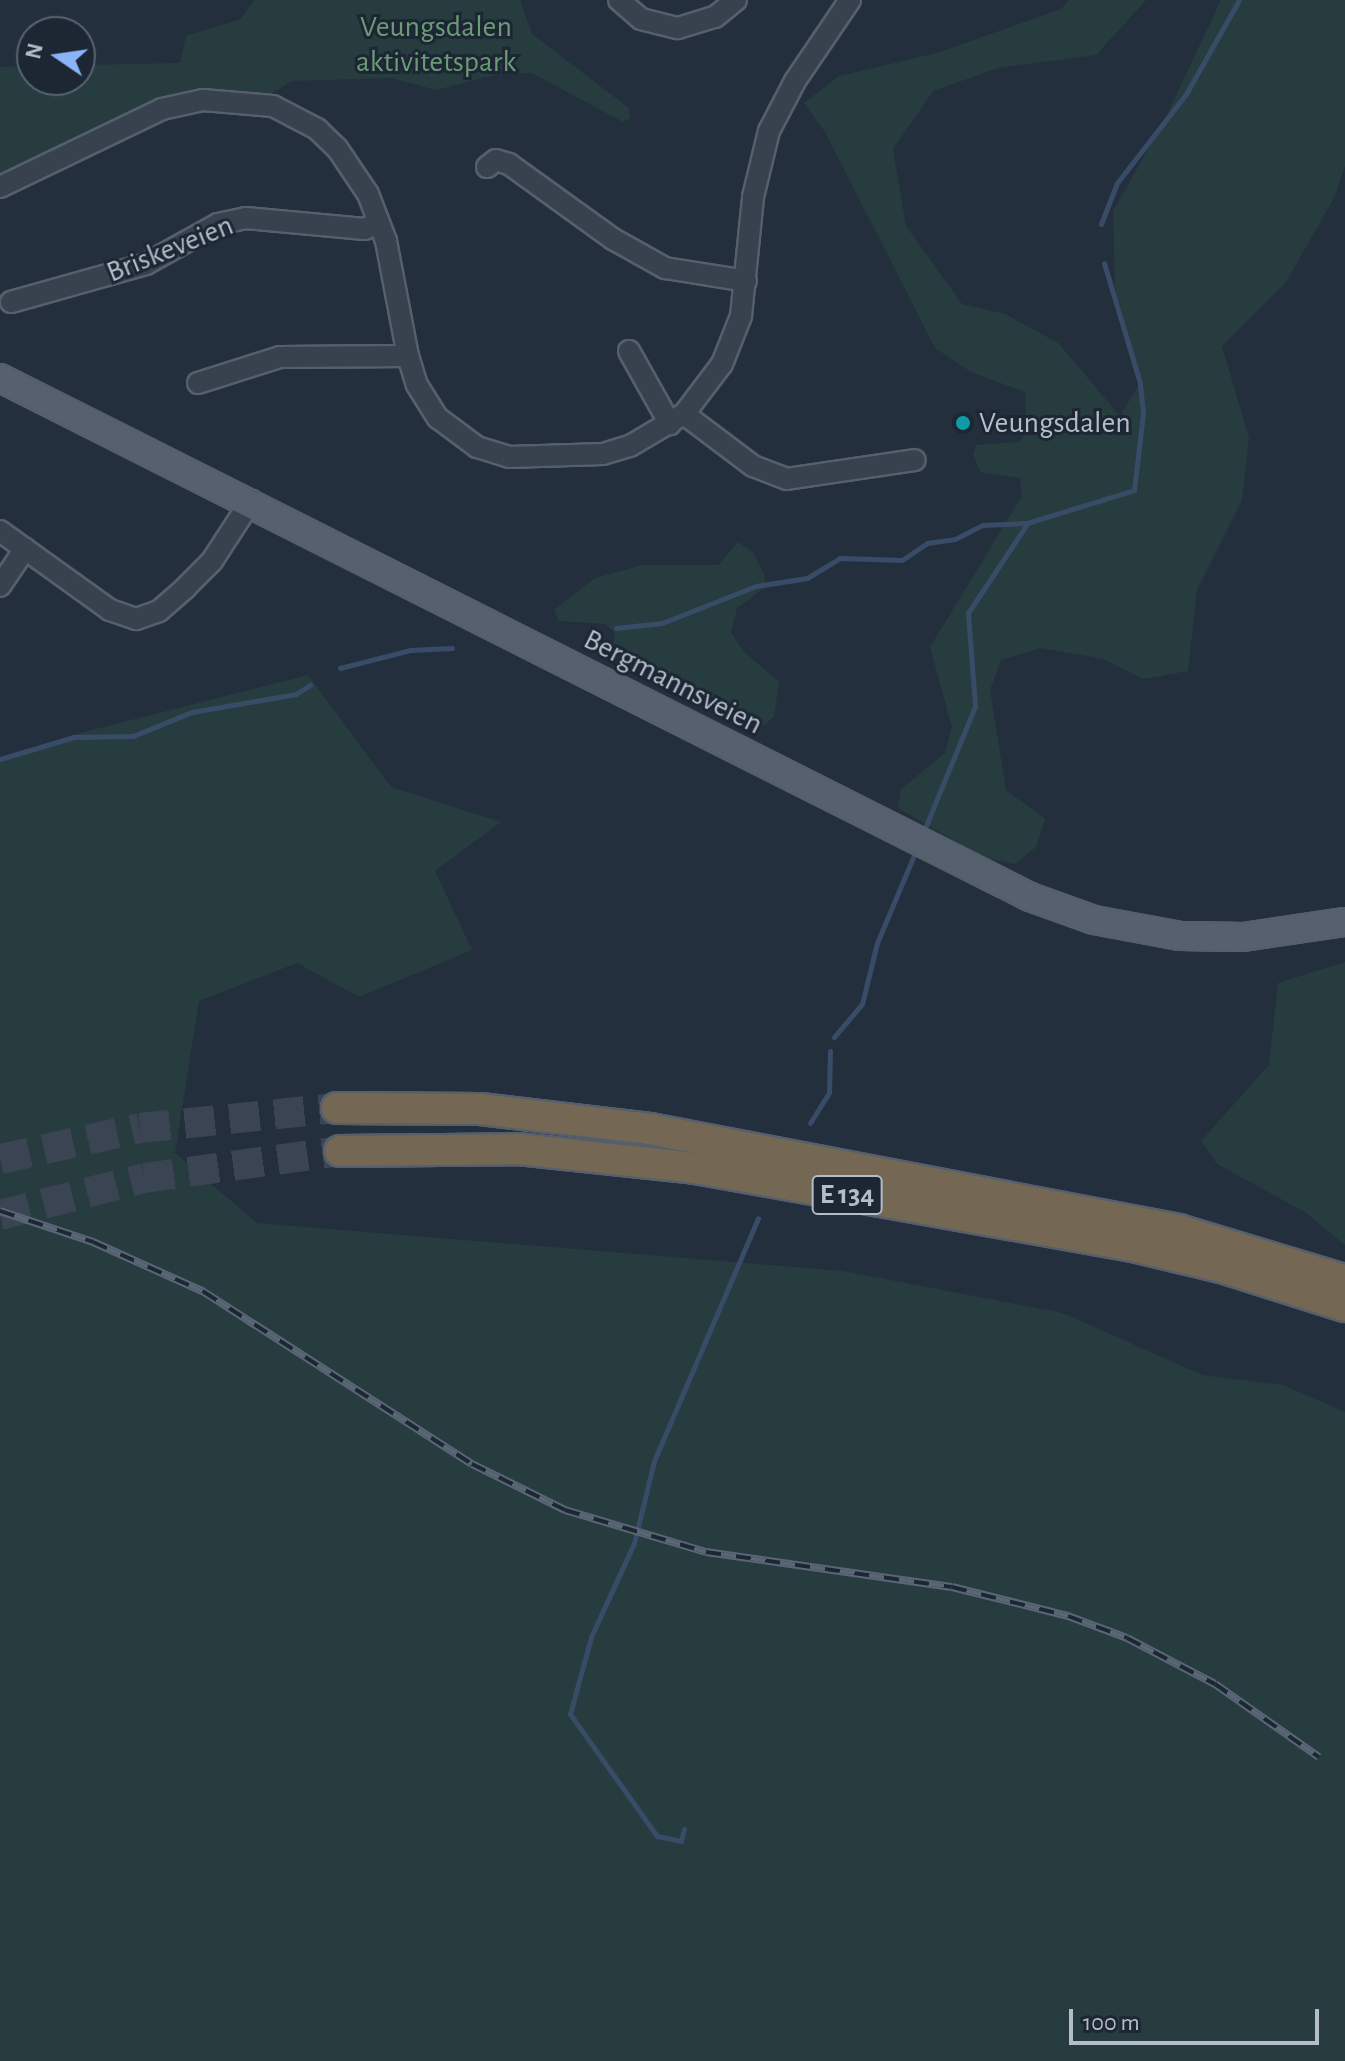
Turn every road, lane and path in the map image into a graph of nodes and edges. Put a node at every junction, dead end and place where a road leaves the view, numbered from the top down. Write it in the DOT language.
graph roads {
  1 [pos="619,0"];
  2 [pos="736,0"];
  3 [pos="850,0"];
  4 [pos="487,167"];
  5 [pos="0,187"];
  6 [pos="379,223"];
  7 [pos="746,281"];
  8 [pos="11,302"];
  9 [pos="629,351"];
  10 [pos="408,356"];
  11 [pos="0,378"];
  12 [pos="198,383"];
  13 [pos="677,419"];
  14 [pos="915,460"];
  15 [pos="251,501"];
  16 [pos="0,531"];
  17 [pos="25,549"];
  18 [pos="0,586"];
  19 [pos="1345,922"];
  20 [pos="337,1108"];
  21 [pos="340,1151"];
  22 [pos="1345,1280"];
  23 [pos="1345,1306"];
  1 -- 2 [label="street"];
  3 -- 7 [label="street"];
  4 -- 7 [label="street"];
  5 -- 6 [label="street"];
  6 -- 8 [label="street, Briskeveien"];
  6 -- 10 [label="street"];
  7 -- 13 [label="street"];
  9 -- 13 [label="street"];
  10 -- 12 [label="street"];
  10 -- 13 [label="street"];
  11 -- 15 [label="main road, Bergmannsveien"];
  13 -- 14 [label="street"];
  15 -- 17 [label="street"];
  15 -- 19 [label="main road, Bergmannsveien"];
  16 -- 17 [label="street"];
  17 -- 18 [label="street"];
  20 -- 22 [label="highway, E 134"];
  21 -- 23 [label="highway, E 134"];
}
